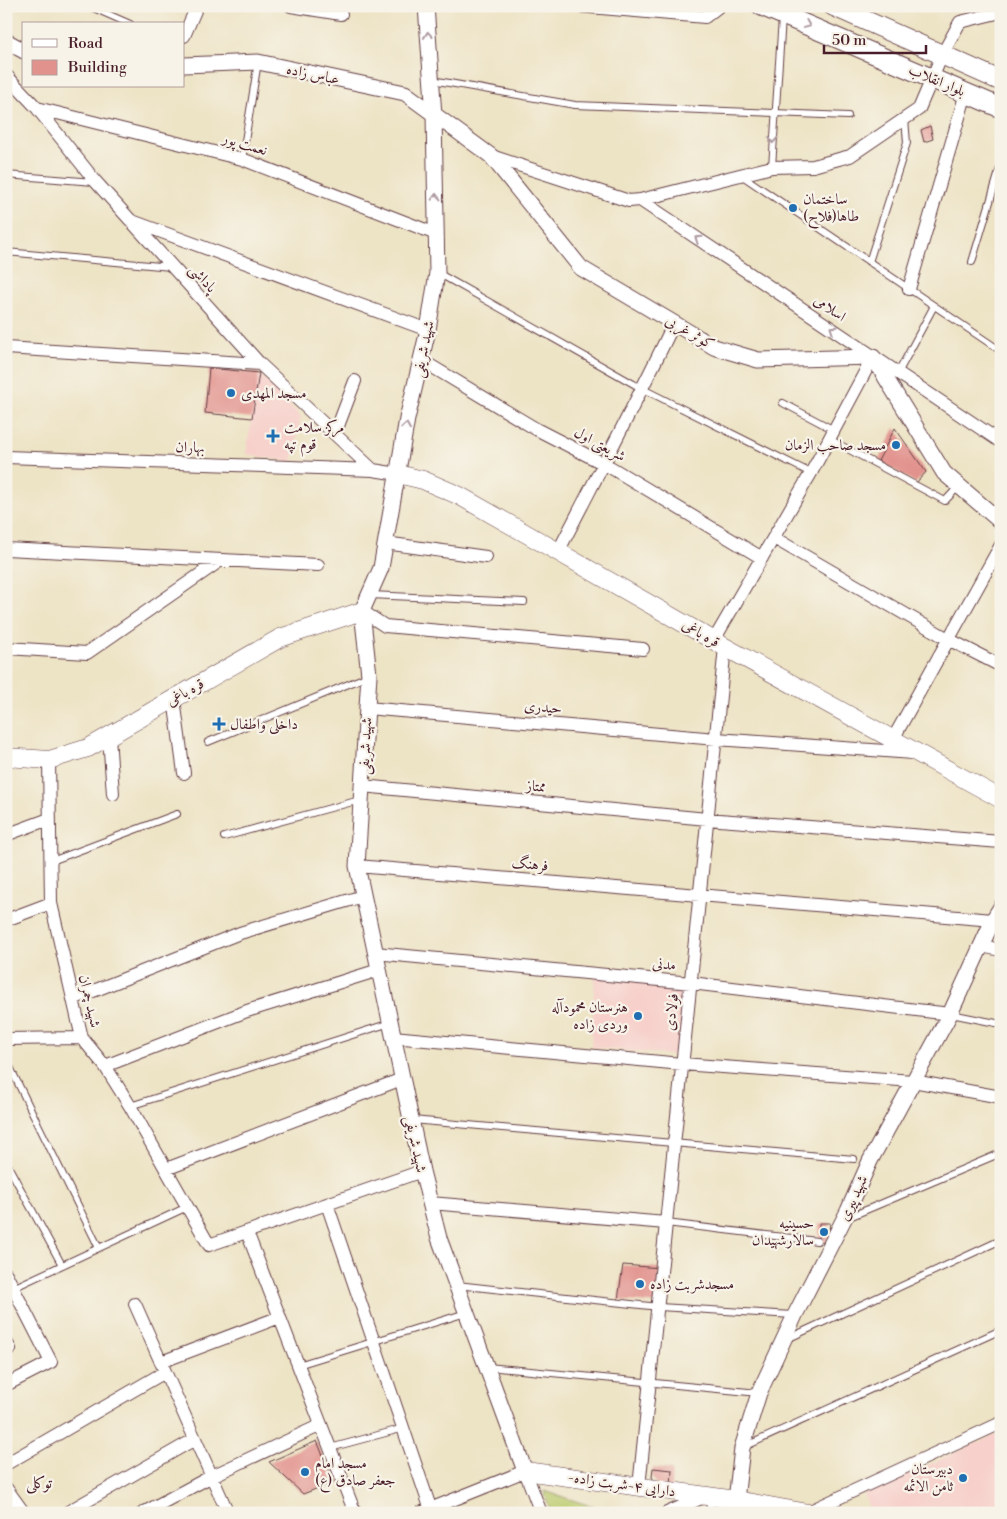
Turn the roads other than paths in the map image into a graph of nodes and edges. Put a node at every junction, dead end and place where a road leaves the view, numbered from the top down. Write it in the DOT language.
graph roads {
  1 [pos="88,6"];
  2 [pos="197,6"];
  3 [pos="291,6"];
  4 [pos="426,6"];
  5 [pos="578,6"];
  6 [pos="719,6"];
  7 [pos="762,6"];
  8 [pos="833,6"];
  9 [pos="988,11"];
  10 [pos="1001,12"];
  11 [pos="340,14"];
  12 [pos="783,15"];
  13 [pos="125,22"];
  14 [pos="185,34"];
  15 [pos="6,41"];
  16 [pos="22,50"];
  17 [pos="942,55"];
  18 [pos="258,62"];
  19 [pos="185,65"];
  20 [pos="6,75"];
  21 [pos="932,78"];
  22 [pos="432,80"];
  23 [pos="1001,81"];
  24 [pos="966,92"];
  25 [pos="36,108"];
  26 [pos="1001,108"];
  27 [pos="434,114"];
  28 [pos="775,114"];
  29 [pos="848,116"];
  30 [pos="904,119"];
  31 [pos="491,156"];
  32 [pos="242,158"];
  33 [pos="1001,165"];
  34 [pos="772,167"];
  35 [pos="6,175"];
  36 [pos="740,175"];
  37 [pos="96,182"];
  38 [pos="640,200"];
  39 [pos="129,220"];
  40 [pos="436,234"];
  41 [pos="6,252"];
  42 [pos="869,262"];
  43 [pos="972,262"];
  44 [pos="171,267"];
  45 [pos="437,273"];
  46 [pos="909,289"];
  47 [pos="934,306"];
  48 [pos="674,323"];
  49 [pos="428,330"];
  50 [pos="6,348"];
  51 [pos="1001,351"];
  52 [pos="873,357"];
  53 [pos="421,360"];
  54 [pos="260,364"];
  55 [pos="898,373"];
  56 [pos="355,381"];
  57 [pos="643,389"];
  58 [pos="783,403"];
  59 [pos="335,434"];
  60 [pos="832,434"];
  61 [pos="1001,442"];
  62 [pos="6,457"];
  63 [pos="603,464"];
  64 [pos="373,470"];
  65 [pos="812,473"];
  66 [pos="398,474"];
  67 [pos="959,486"];
  68 [pos="1001,522"];
  69 [pos="774,538"];
  70 [pos="385,543"];
  71 [pos="1001,545"];
  72 [pos="6,550"];
  73 [pos="558,552"];
  74 [pos="486,557"];
  75 [pos="762,558"];
  76 [pos="221,560"];
  77 [pos="318,565"];
  78 [pos="524,602"];
  79 [pos="366,603"];
  80 [pos="948,639"];
  81 [pos="720,643"];
  82 [pos="6,648"];
  83 [pos="643,649"];
  84 [pos="1001,666"];
  85 [pos="369,675"];
  86 [pos="174,699"];
  87 [pos="367,708"];
  88 [pos="109,736"];
  89 [pos="716,739"];
  90 [pos="893,739"];
  91 [pos="208,742"];
  92 [pos="918,753"];
  93 [pos="6,757"];
  94 [pos="49,760"];
  95 [pos="184,773"];
  96 [pos="362,793"];
  97 [pos="113,794"];
  98 [pos="1001,799"];
  99 [pos="177,814"];
  100 [pos="707,818"];
  101 [pos="49,819"];
  102 [pos="6,835"];
  103 [pos="224,837"];
  104 [pos="1001,842"];
  105 [pos="49,862"];
  106 [pos="357,866"];
  107 [pos="700,894"];
  108 [pos="364,896"];
  109 [pos="51,903"];
  110 [pos="997,913"];
  111 [pos="6,920"];
  112 [pos="981,946"];
  113 [pos="1001,950"];
  114 [pos="375,953"];
  115 [pos="379,970"];
  116 [pos="691,983"];
  117 [pos="73,999"];
  118 [pos="950,1014"];
  119 [pos="1001,1024"];
  120 [pos="391,1030"];
  121 [pos="82,1038"];
  122 [pos="6,1039"];
  123 [pos="6,1059"];
  124 [pos="682,1064"];
  125 [pos="105,1066"];
  126 [pos="402,1079"];
  127 [pos="913,1081"];
  128 [pos="1001,1096"];
  129 [pos="130,1106"];
  130 [pos="411,1120"];
  131 [pos="674,1142"];
  132 [pos="1001,1153"];
  133 [pos="854,1158"];
  134 [pos="6,1162"];
  135 [pos="166,1168"];
  136 [pos="422,1172"];
  137 [pos="430,1203"];
  138 [pos="327,1204"];
  139 [pos="187,1207"];
  140 [pos="844,1220"];
  141 [pos="666,1222"];
  142 [pos="247,1232"];
  143 [pos="1001,1240"];
  144 [pos="817,1241"];
  145 [pos="99,1248"];
  146 [pos="62,1265"];
  147 [pos="6,1274"];
  148 [pos="456,1285"];
  149 [pos="13,1288"];
  150 [pos="135,1304"];
  151 [pos="659,1307"];
  152 [pos="467,1313"];
  153 [pos="795,1315"];
  154 [pos="280,1317"];
  155 [pos="1001,1330"];
  156 [pos="784,1340"];
  157 [pos="374,1342"];
  158 [pos="298,1365"];
  159 [pos="486,1366"];
  160 [pos="163,1367"];
  161 [pos="650,1381"];
  162 [pos="6,1385"];
  163 [pos="760,1394"];
  164 [pos="1001,1423"];
  165 [pos="321,1424"];
  166 [pos="404,1428"];
  167 [pos="195,1439"];
  168 [pos="330,1448"];
  169 [pos="742,1448"];
  170 [pos="6,1464"];
  171 [pos="525,1471"];
  172 [pos="212,1476"];
  173 [pos="639,1487"];
  174 [pos="6,1488"];
  175 [pos="736,1500"];
  176 [pos="709,1504"];
  177 [pos="428,1511"];
  178 [pos="808,1512"];
  179 [pos="24,1513"];
  180 [pos="66,1513"];
  181 [pos="143,1513"];
  182 [pos="228,1513"];
  183 [pos="355,1513"];
  184 [pos="541,1513"];
  185 [pos="667,1513"];
  1 -- 13 [label="lane"];
  2 -- 14 [label="street"];
  3 -- 11 [label="street"];
  22 -- 4 [label="street, شهید شریفى, one-way"];
  5 -- 6 [label="street"];
  7 -- 12 [label="main road, بلوار انقلاب"];
  8 -- 17 [label="main road, بلوار انقلاب"];
  9 -- 10 [label="street, اسلامی"];
  9 -- 17 [label="street, اسلامی"];
  12 -- 21 [label="main road, بلوار انقلاب, one-way"];
  12 -- 28 [label="lane"];
  15 -- 16 [label="street"];
  17 -- 21 [label="street, اسلامی"];
  17 -- 23 [label="main road, بلوار انقلاب"];
  18 -- 19 [label="street, عباس زاده"];
  18 -- 27 [label="street, عباس زاده"];
  18 -- 32 [label="lane"];
  20 -- 25 [label="street, پاداشی"];
  21 -- 24 [label="main road, بلوار انقلاب"];
  21 -- 30 [label="street, اسلامی"];
  22 -- 27 [label="street, شهید شریفى"];
  22 -- 28 [label="lane"];
  24 -- 26 [label="main road, بلوار انقلاب"];
  24 -- 46 [label="street"];
  25 -- 32 [label="street, نعمت پور"];
  25 -- 37 [label="street, پاداشی"];
  27 -- 31 [label="street, کوثر غربی"];
  40 -- 27 [label="street, شهید شریفى, one-way"];
  28 -- 29 [label="lane"];
  28 -- 34 [label="lane, one-way"];
  30 -- 34 [label="street, اسلامی"];
  30 -- 42 [label="lane"];
  31 -- 38 [label="street, اسلامی"];
  31 -- 48 [label="street, کوثر غربی"];
  32 -- 40 [label="street, نعمت پور"];
  33 -- 43 [label="lane"];
  34 -- 36 [label="street, اسلامی"];
  35 -- 37 [label="lane"];
  36 -- 38 [label="street, اسلامی"];
  36 -- 42 [label="lane"];
  37 -- 39 [label="street, پاداشی"];
  52 -- 38 [label="street, اسلامی, one-way"];
  39 -- 44 [label="street, پاداشی"];
  39 -- 49 [label="street"];
  40 -- 45 [label="street, شهید شریفى"];
  41 -- 44 [label="lane"];
  42 -- 46 [label="lane"];
  44 -- 54 [label="street, پاداشی"];
  45 -- 49 [label="street, شهید شریفى"];
  45 -- 57 [label="lane"];
  46 -- 47 [label="lane"];
  47 -- 51 [label="lane"];
  47 -- 55 [label="lane"];
  48 -- 52 [label="street, کوثر غربی"];
  48 -- 57 [label="street"];
  49 -- 53 [label="street, شهید شریفى"];
  50 -- 54 [label="street"];
  52 -- 55 [label="street, اسلامی"];
  52 -- 60 [label="street"];
  52 -- 67 [label="street"];
  53 -- 63 [label="street, شریعتی اول"];
  66 -- 53 [label="street, شهید شریفى, one-way"];
  54 -- 59 [label="street, پاداشی"];
  55 -- 61 [label="street, اسلامی"];
  56 -- 59 [label="street"];
  57 -- 63 [label="street"];
  57 -- 65 [label="lane"];
  58 -- 60 [label="lane"];
  59 -- 64 [label="street, پاداشی"];
  60 -- 65 [label="street"];
  60 -- 67 [label="lane"];
  62 -- 64 [label="street, بهاران"];
  63 -- 73 [label="street"];
  63 -- 75 [label="street, شریعتی اول"];
  64 -- 66 [label="street"];
  65 -- 69 [label="street"];
  66 -- 70 [label="street, شهید شریفى"];
  66 -- 73 [label="main road, قره باغی"];
  67 -- 68 [label="street"];
  69 -- 75 [label="street"];
  69 -- 80 [label="street"];
  70 -- 74 [label="street"];
  70 -- 79 [label="street, شهید شریفى"];
  71 -- 80 [label="street"];
  72 -- 76 [label="street"];
  73 -- 81 [label="main road, قره باغی"];
  75 -- 81 [label="street"];
  76 -- 77 [label="street"];
  76 -- 82 [label="street"];
  78 -- 79 [label="lane"];
  79 -- 83 [label="street"];
  79 -- 85 [label="street, شهید شریفى"];
  79 -- 86 [label="main road, قره باغی"];
  80 -- 84 [label="street"];
  80 -- 90 [label="street"];
  81 -- 89 [label="street, فولادی"];
  81 -- 90 [label="main road, قره باغی"];
  85 -- 87 [label="street, شهید شریفى"];
  85 -- 91 [label="lane"];
  86 -- 88 [label="main road, قره باغی"];
  86 -- 95 [label="street"];
  87 -- 89 [label="street, حیدری"];
  87 -- 96 [label="street, شهید شریفى"];
  88 -- 94 [label="main road, قره باغی"];
  88 -- 97 [label="street"];
  89 -- 92 [label="street, حیدری"];
  89 -- 100 [label="street, فولادی"];
  90 -- 92 [label="main road, قره باغی"];
  92 -- 98 [label="main road, قره باغی"];
  93 -- 94 [label="main road, قره باغی"];
  94 -- 101 [label="street, شهید چمران"];
  96 -- 100 [label="street, ممتاز"];
  96 -- 103 [label="lane"];
  96 -- 106 [label="street, شهید شریفى"];
  99 -- 105 [label="lane"];
  100 -- 104 [label="street, ممتاز"];
  100 -- 107 [label="street, فولادی"];
  101 -- 102 [label="street"];
  101 -- 105 [label="street, شهید چمران"];
  105 -- 109 [label="street, شهید چمران"];
  106 -- 107 [label="street, فرهنگ"];
  106 -- 108 [label="street, شهید شریفى"];
  107 -- 110 [label="street, فرهنگ"];
  107 -- 116 [label="street, فولادی"];
  108 -- 114 [label="street, شهید شریفى"];
  108 -- 117 [label="street"];
  109 -- 111 [label="street"];
  109 -- 117 [label="street, شهید چمران"];
  110 -- 112 [label="street, شهید پیری"];
  112 -- 113 [label="street"];
  112 -- 118 [label="street, شهید پیری"];
  114 -- 115 [label="street, شهید شریفى"];
  114 -- 116 [label="street, مدنی"];
  115 -- 120 [label="street, شهید شریفى"];
  115 -- 125 [label="street"];
  116 -- 118 [label="street, مدنی"];
  116 -- 124 [label="street, فولادی"];
  117 -- 121 [label="street, شهید چمران"];
  118 -- 119 [label="lane"];
  118 -- 127 [label="street, شهید پیری"];
  120 -- 124 [label="street"];
  120 -- 126 [label="street, شهید شریفى"];
  120 -- 129 [label="lane"];
  121 -- 122 [label="street"];
  121 -- 125 [label="street, شهید چمران"];
  123 -- 145 [label="lane"];
  124 -- 127 [label="street"];
  124 -- 131 [label="street, فولادی"];
  125 -- 129 [label="street, شهید چمران"];
  126 -- 130 [label="street, شهید شریفى"];
  126 -- 135 [label="street"];
  127 -- 128 [label="street"];
  127 -- 140 [label="street, شهید پیری"];
  129 -- 135 [label="street, شهید چمران"];
  130 -- 131 [label="lane"];
  130 -- 136 [label="street, شهید شریفى"];
  131 -- 133 [label="lane"];
  131 -- 141 [label="street, فولادی"];
  132 -- 140 [label="lane"];
  134 -- 146 [label="lane"];
  135 -- 139 [label="street, شهید چمران"];
  136 -- 137 [label="street, شهید شریفى"];
  136 -- 138 [label="street"];
  137 -- 141 [label="street"];
  137 -- 148 [label="street, شهید شریفى"];
  138 -- 142 [label="street"];
  138 -- 157 [label="street"];
  139 -- 142 [label="street, شهید چمران"];
  139 -- 145 [label="lane"];
  140 -- 153 [label="street, شهید پیری"];
  141 -- 144 [label="lane"];
  141 -- 151 [label="street, فولادی"];
  142 -- 154 [label="street"];
  143 -- 156 [label="lane"];
  145 -- 146 [label="lane"];
  146 -- 149 [label="lane"];
  147 -- 149 [label="street"];
  148 -- 151 [label="lane"];
  148 -- 152 [label="street, شهید شریفى"];
  149 -- 162 [label="street"];
  150 -- 160 [label="street"];
  151 -- 153 [label="lane"];
  151 -- 161 [label="street, فولادی"];
  152 -- 157 [label="lane"];
  152 -- 159 [label="street, شهید شریفى"];
  153 -- 156 [label="street, شهید پیری"];
  154 -- 158 [label="street"];
  154 -- 160 [label="street"];
  155 -- 169 [label="lane"];
  156 -- 163 [label="street, شهید پیری"];
  157 -- 158 [label="lane"];
  157 -- 166 [label="street"];
  158 -- 165 [label="street"];
  159 -- 161 [label="lane"];
  159 -- 171 [label="street, شهید شریفى"];
  160 -- 167 [label="street"];
  160 -- 170 [label="street"];
  161 -- 163 [label="lane"];
  161 -- 173 [label="street, فولادی"];
  163 -- 169 [label="street, شهید پیری"];
  164 -- 178 [label="street"];
  165 -- 168 [label="street"];
  165 -- 172 [label="street"];
  166 -- 168 [label="lane"];
  166 -- 177 [label="street"];
  167 -- 172 [label="street"];
  167 -- 180 [label="street"];
  168 -- 183 [label="street"];
  169 -- 175 [label="street, شهید پیری"];
  171 -- 173 [label="main road, -دارایی ۴-شربت زاده"];
  171 -- 177 [label="street"];
  171 -- 184 [label="street"];
  172 -- 181 [label="street"];
  172 -- 182 [label="street"];
  173 -- 176 [label="main road, -دارایی ۴-شربت زاده"];
  174 -- 179 [label="street"];
  175 -- 176 [label="main road, -دارایی ۴-شربت زاده"];
  175 -- 178 [label="main road, -دارایی ۴-شربت زاده"];
  176 -- 185 [label="street"];
}
